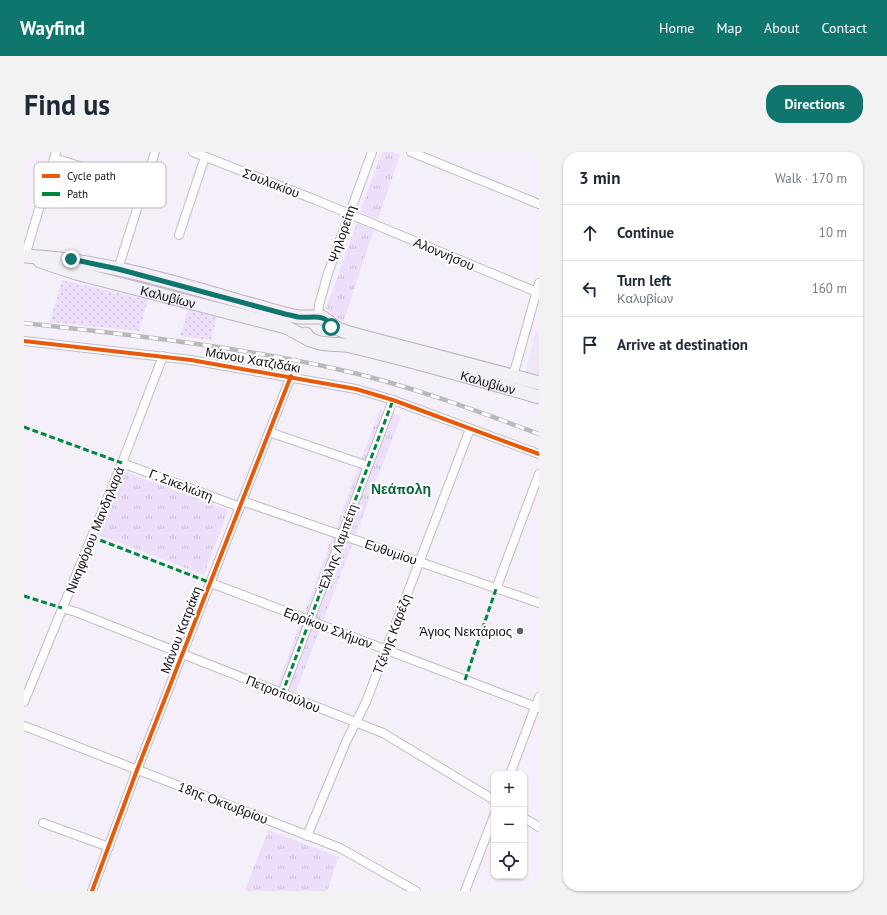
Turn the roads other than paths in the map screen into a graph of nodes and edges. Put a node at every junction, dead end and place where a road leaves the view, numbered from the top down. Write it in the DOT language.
graph roads {
  1 [pos="155,152"];
  2 [pos="193,152"];
  3 [pos="372,152"];
  4 [pos="411,152"];
  5 [pos="55,155"];
  6 [pos="205,157"];
  7 [pos="75,162"];
  8 [pos="152,162"];
  9 [pos="539,204"];
  10 [pos="39,208"];
  11 [pos="137,208"];
  12 [pos="349,214"];
  13 [pos="179,235"];
  14 [pos="24,256"];
  15 [pos="118,269"];
  16 [pos="539,283"];
  17 [pos="538,293"];
  18 [pos="321,319"];
  19 [pos="24,341"];
  20 [pos="315,341"];
  21 [pos="162,356"];
  22 [pos="291,376"];
  23 [pos="512,376"];
  24 [pos="539,383"];
  25 [pos="539,397"];
  26 [pos="393,400"];
  27 [pos="470,429"];
  28 [pos="269,432"];
  29 [pos="539,454"];
  30 [pos="122,463"];
  31 [pos="368,466"];
  32 [pos="539,474"];
  33 [pos="241,504"];
  34 [pos="342,535"];
  35 [pos="419,562"];
  36 [pos="211,583"];
  37 [pos="496,589"];
  38 [pos="539,603"];
  39 [pos="62,608"];
  40 [pos="311,621"];
  41 [pos="386,650"];
  42 [pos="183,654"];
  43 [pos="282,694"];
  44 [pos="539,697"];
  45 [pos="24,702"];
  46 [pos="537,708"];
  47 [pos="356,723"];
  48 [pos="24,726"];
  49 [pos="137,770"];
  50 [pos="511,771"];
  51 [pos="491,798"];
  52 [pos="527,820"];
  53 [pos="43,823"];
  54 [pos="491,824"];
  55 [pos="539,828"];
  56 [pos="308,836"];
  57 [pos="109,847"];
  58 [pos="92,891"];
  59 [pos="416,891"];
  60 [pos="465,891"];
  1 -- 8 [label="street"];
  2 -- 6 [label="street, Σουλακίου"];
  3 -- 12 [label="street, Ψηλορείτη"];
  4 -- 9 [label="street"];
  5 -- 7 [label="street"];
  6 -- 12 [label="street, Σουλακίου"];
  6 -- 13 [label="street"];
  10 -- 14 [label="street"];
  11 -- 15 [label="street"];
  12 -- 17 [label="street, Αλοννήσου"];
  12 -- 18 [label="street, Ψηλορείτη"];
  14 -- 15 [label="main road, Καλυβίων"];
  14 -- 20 [label="main road, Καλυβίων"];
  15 -- 18 [label="main road, Καλυβίων"];
  16 -- 17 [label="street"];
  17 -- 23 [label="street"];
  18 -- 20 [label="main road"];
  18 -- 20 [label="main road"];
  18 -- 23 [label="main road, Καλυβίων"];
  19 -- 21 [label="street, Μάνου Χατζιδάκι"];
  20 -- 25 [label="main road, Καλυβίων"];
  21 -- 22 [label="street, Μάνου Χατζιδάκι"];
  21 -- 30 [label="street, Νικηφόρου Μανδηλαρά"];
  22 -- 26 [label="street, Μάνου Χατζιδάκι"];
  22 -- 28 [label="street, Μάνου Κατράκη"];
  23 -- 24 [label="main road, Καλυβίων"];
  26 -- 27 [label="street, Μάνου Χατζιδάκι"];
  26 -- 31 [label="street, Έλλης Λαμπέτη"];
  27 -- 29 [label="street, Μάνου Χατζιδάκι"];
  27 -- 35 [label="street, Τζένης Καρέζη"];
  28 -- 31 [label="street"];
  28 -- 33 [label="street, Μάνου Κατράκη"];
  30 -- 33 [label="street, Γ. Σικελιώτη"];
  30 -- 39 [label="street, Νικηφόρου Μανδηλαρά"];
  31 -- 34 [label="street, Έλλης Λαμπέτη"];
  32 -- 37 [label="street"];
  33 -- 34 [label="street, Ευθυμίου"];
  33 -- 36 [label="street, Μάνου Κατράκη"];
  34 -- 35 [label="street, Ευθυμίου"];
  34 -- 40 [label="street, Έλλης Λαμπέτη"];
  35 -- 37 [label="street, Ευθυμίου"];
  35 -- 41 [label="street, Τζένης Καρέζη"];
  36 -- 40 [label="street, Ερρίκου Σλήμαν"];
  36 -- 42 [label="street, Μάνου Κατράκη"];
  37 -- 38 [label="street, Ευθυμίου"];
  39 -- 42 [label="street, Πετροπούλου"];
  39 -- 45 [label="street, Νικηφόρου Μανδηλαρά"];
  40 -- 41 [label="street, Ερρίκου Σλήμαν"];
  40 -- 43 [label="street, Έλλης Λαμπέτη"];
  41 -- 46 [label="street, Ερρίκου Σλήμαν"];
  41 -- 47 [label="street, Τζένης Καρέζη"];
  42 -- 43 [label="street, Πετροπούλου"];
  42 -- 49 [label="street, Μάνου Κατράκη"];
  43 -- 47 [label="street, Πετροπούλου"];
  44 -- 46 [label="street"];
  46 -- 50 [label="street"];
  47 -- 51 [label="street, Πετροπούλου"];
  47 -- 56 [label="street, Τζένης Καρέζη"];
  48 -- 49 [label="street, 18ης Οκτωβρίου"];
  49 -- 56 [label="street, 18ης Οκτωβρίου"];
  49 -- 57 [label="street, Μάνου Κατράκη"];
  52 -- 55 [label="street"];
  53 -- 57 [label="street"];
  54 -- 60 [label="street"];
  56 -- 59 [label="street, 18ης Οκτωβρίου"];
  57 -- 58 [label="street, Μάνου Κατράκη"];
}
